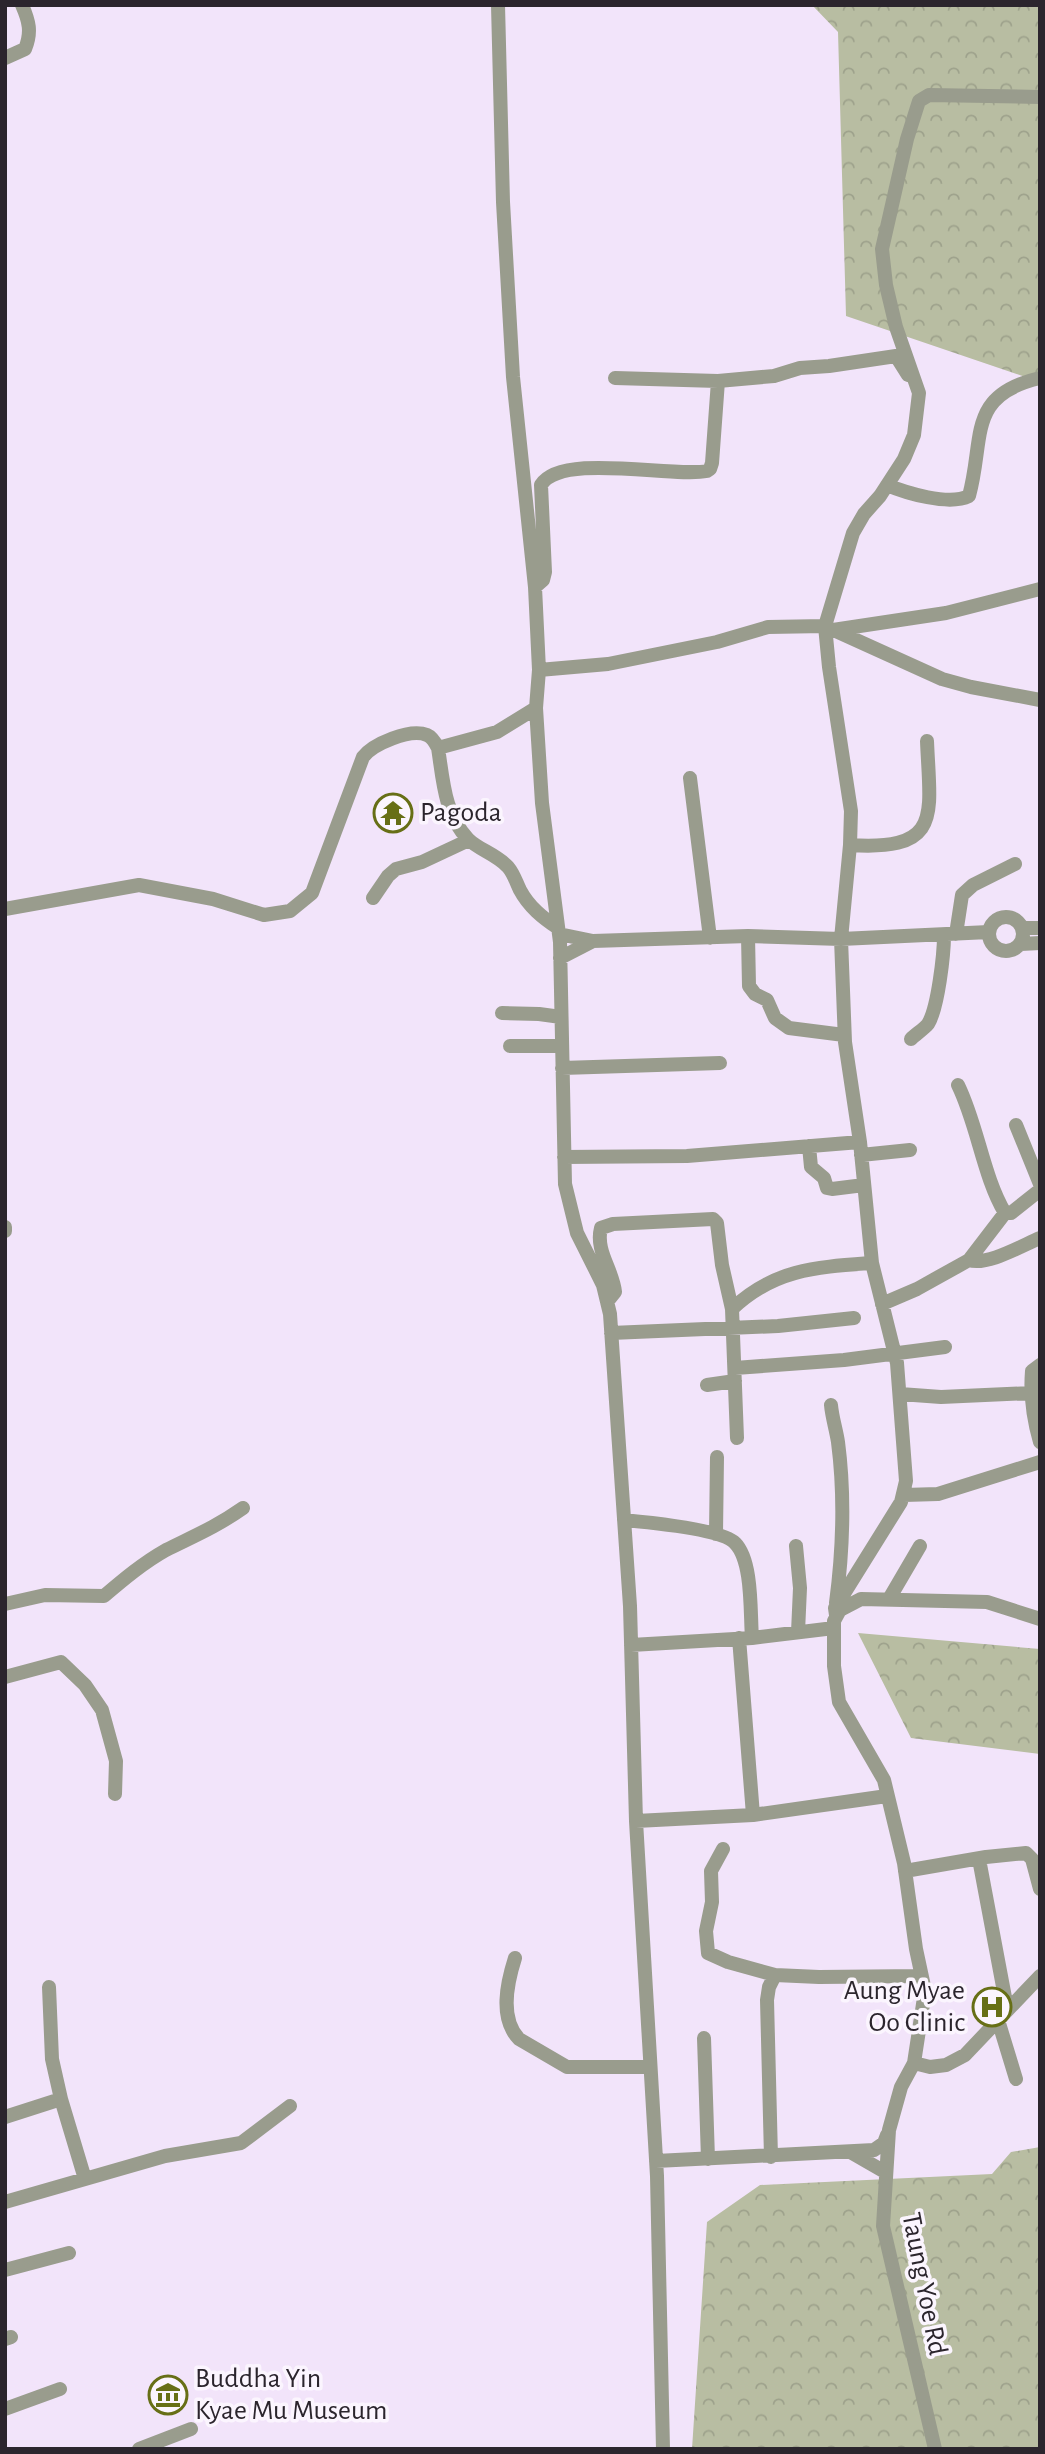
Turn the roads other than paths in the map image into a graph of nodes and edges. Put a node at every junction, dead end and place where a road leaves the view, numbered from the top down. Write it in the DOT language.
graph roads {
  1 [pos="22,5"];
  2 [pos="498,5"];
  3 [pos="5,58"];
  4 [pos="1040,97"];
  5 [pos="615,378"];
  6 [pos="1040,378"];
  7 [pos="718,381"];
  8 [pos="919,393"];
  9 [pos="887,485"];
  10 [pos="535,587"];
  11 [pos="1040,589"];
  12 [pos="829,628"];
  13 [pos="539,670"];
  14 [pos="1040,700"];
  15 [pos="536,708"];
  16 [pos="928,741"];
  17 [pos="438,748"];
  18 [pos="690,778"];
  19 [pos="469,840"];
  20 [pos="850,845"];
  21 [pos="1015,864"];
  22 [pos="373,898"];
  23 [pos="5,909"];
  24 [pos="1022,928"];
  25 [pos="1040,928"];
  26 [pos="559,931"];
  27 [pos="989,932"];
  28 [pos="950,934"];
  29 [pos="748,936"];
  30 [pos="710,938"];
  31 [pos="841,939"];
  32 [pos="593,941"];
  33 [pos="1021,943"];
  34 [pos="1040,943"];
  35 [pos="560,958"];
  36 [pos="502,1013"];
  37 [pos="561,1017"];
  38 [pos="844,1035"];
  39 [pos="911,1039"];
  40 [pos="510,1046"];
  41 [pos="562,1046"];
  42 [pos="720,1063"];
  43 [pos="562,1069"];
  44 [pos="958,1085"];
  45 [pos="1016,1125"];
  46 [pos="809,1146"];
  47 [pos="860,1148"];
  48 [pos="910,1150"];
  49 [pos="564,1157"];
  50 [pos="1040,1184"];
  51 [pos="864,1185"];
  52 [pos="1040,1190"];
  53 [pos="1005,1213"];
  54 [pos="1040,1238"];
  55 [pos="969,1261"];
  56 [pos="873,1264"];
  57 [pos="607,1303"];
  58 [pos="882,1304"];
  59 [pos="732,1309"];
  60 [pos="854,1318"];
  61 [pos="733,1328"];
  62 [pos="611,1333"];
  63 [pos="945,1347"];
  64 [pos="895,1354"];
  65 [pos="1040,1365"];
  66 [pos="735,1374"];
  67 [pos="707,1385"];
  68 [pos="1031,1393"];
  69 [pos="900,1394"];
  70 [pos="831,1405"];
  71 [pos="737,1437"];
  72 [pos="1040,1442"];
  73 [pos="717,1457"];
  74 [pos="1040,1462"];
  75 [pos="904,1495"];
  76 [pos="243,1508"];
  77 [pos="624,1520"];
  78 [pos="716,1534"];
  79 [pos="796,1546"];
  80 [pos="920,1546"];
  81 [pos="889,1599"];
  82 [pos="5,1604"];
  83 [pos="835,1617"];
  84 [pos="1040,1619"];
  85 [pos="798,1632"];
  86 [pos="745,1638"];
  87 [pos="631,1645"];
  88 [pos="5,1677"];
  89 [pos="115,1794"];
  90 [pos="887,1796"];
  91 [pos="753,1815"];
  92 [pos="636,1821"];
  93 [pos="723,1849"];
  94 [pos="979,1858"];
  95 [pos="905,1871"];
  96 [pos="1040,1889"];
  97 [pos="515,1958"];
  98 [pos="775,1975"];
  99 [pos="921,1976"];
  100 [pos="1040,1976"];
  101 [pos="48,1987"];
  102 [pos="1002,2014"];
  103 [pos="704,2038"];
  104 [pos="914,2063"];
  105 [pos="650,2067"];
  106 [pos="1016,2079"];
  107 [pos="61,2099"];
  108 [pos="290,2106"];
  109 [pos="5,2117"];
  110 [pos="889,2130"];
  111 [pos="847,2151"];
  112 [pos="771,2157"];
  113 [pos="709,2159"];
  114 [pos="656,2161"];
  115 [pos="885,2172"];
  116 [pos="85,2179"];
  117 [pos="5,2202"];
  118 [pos="69,2253"];
  119 [pos="5,2270"];
  120 [pos="60,2389"];
  121 [pos="5,2409"];
  122 [pos="191,2429"];
  123 [pos="139,2449"];
  124 [pos="663,2449"];
  125 [pos="935,2449"];
  1 -- 3 [label="street"];
  2 -- 10 [label="street"];
  4 -- 8 [label="street"];
  5 -- 7 [label="street"];
  6 -- 9 [label="street"];
  7 -- 8 [label="street"];
  7 -- 10 [label="street"];
  8 -- 9 [label="street"];
  9 -- 12 [label="street"];
  10 -- 13 [label="street"];
  11 -- 12 [label="street"];
  12 -- 13 [label="street"];
  12 -- 14 [label="street"];
  12 -- 20 [label="street"];
  13 -- 15 [label="street"];
  15 -- 17 [label="street"];
  15 -- 26 [label="street"];
  16 -- 20 [label="street"];
  17 -- 19 [label="street"];
  17 -- 23 [label="street"];
  18 -- 30 [label="street"];
  19 -- 22 [label="street"];
  19 -- 26 [label="street"];
  20 -- 31 [label="street"];
  21 -- 28 [label="street"];
  24 -- 25 [label="street"];
  24 -- 27 [label="street"];
  24 -- 33 [label="street"];
  26 -- 32 [label="street"];
  26 -- 35 [label="street"];
  27 -- 28 [label="street"];
  27 -- 33 [label="street"];
  28 -- 31 [label="street"];
  28 -- 39 [label="street"];
  29 -- 30 [label="street"];
  29 -- 31 [label="street"];
  29 -- 38 [label="street"];
  30 -- 32 [label="street"];
  31 -- 38 [label="street"];
  32 -- 35 [label="street"];
  33 -- 34 [label="street"];
  35 -- 37 [label="street"];
  36 -- 37 [label="street"];
  37 -- 41 [label="street"];
  38 -- 47 [label="street"];
  40 -- 41 [label="street"];
  41 -- 43 [label="street"];
  42 -- 43 [label="street"];
  43 -- 49 [label="street"];
  44 -- 53 [label="street"];
  45 -- 50 [label="street"];
  46 -- 47 [label="street"];
  46 -- 49 [label="street"];
  46 -- 51 [label="street"];
  47 -- 48 [label="street"];
  47 -- 51 [label="street"];
  49 -- 57 [label="street"];
  51 -- 56 [label="street"];
  52 -- 53 [label="street"];
  53 -- 55 [label="street"];
  54 -- 55 [label="street"];
  55 -- 58 [label="street"];
  56 -- 58 [label="street"];
  56 -- 59 [label="street"];
  57 -- 59 [label="street"];
  57 -- 62 [label="street"];
  58 -- 64 [label="street"];
  59 -- 61 [label="street"];
  60 -- 61 [label="street"];
  61 -- 62 [label="street"];
  61 -- 66 [label="street"];
  62 -- 77 [label="street"];
  63 -- 64 [label="street"];
  64 -- 66 [label="street"];
  64 -- 69 [label="street"];
  65 -- 68 [label="street"];
  66 -- 67 [label="street"];
  66 -- 71 [label="street"];
  68 -- 69 [label="street"];
  68 -- 72 [label="street"];
  69 -- 75 [label="street"];
  70 -- 83 [label="street, Taung Yoe Rd"];
  73 -- 78 [label="street"];
  74 -- 75 [label="street"];
  75 -- 83 [label="street"];
  76 -- 82 [label="street"];
  77 -- 78 [label="street"];
  77 -- 87 [label="street"];
  78 -- 86 [label="street"];
  79 -- 85 [label="street"];
  80 -- 81 [label="street"];
  81 -- 83 [label="street"];
  81 -- 84 [label="street"];
  83 -- 85 [label="street"];
  83 -- 90 [label="street, Taung Yoe Rd"];
  85 -- 86 [label="street"];
  86 -- 87 [label="street"];
  86 -- 91 [label="street"];
  87 -- 92 [label="street"];
  88 -- 89 [label="street"];
  90 -- 91 [label="street"];
  90 -- 95 [label="street, Taung Yoe Rd"];
  91 -- 92 [label="street"];
  92 -- 105 [label="street"];
  93 -- 98 [label="street"];
  94 -- 95 [label="street"];
  94 -- 96 [label="street"];
  94 -- 102 [label="street"];
  95 -- 99 [label="street, Taung Yoe Rd"];
  97 -- 105 [label="street"];
  98 -- 99 [label="street"];
  98 -- 112 [label="street"];
  99 -- 104 [label="street, Taung Yoe Rd"];
  100 -- 102 [label="street"];
  101 -- 107 [label="street"];
  102 -- 104 [label="street"];
  102 -- 106 [label="street"];
  103 -- 113 [label="street"];
  104 -- 110 [label="street, Taung Yoe Rd"];
  105 -- 114 [label="street"];
  107 -- 109 [label="street"];
  107 -- 116 [label="street"];
  108 -- 116 [label="street"];
  110 -- 111 [label="street"];
  110 -- 115 [label="street, Taung Yoe Rd"];
  111 -- 112 [label="street"];
  111 -- 115 [label="street"];
  112 -- 113 [label="street"];
  113 -- 114 [label="street"];
  114 -- 124 [label="street"];
  115 -- 125 [label="street, Taung Yoe Rd"];
  116 -- 117 [label="street"];
  118 -- 119 [label="street"];
  120 -- 121 [label="street"];
  122 -- 123 [label="street"];
}
